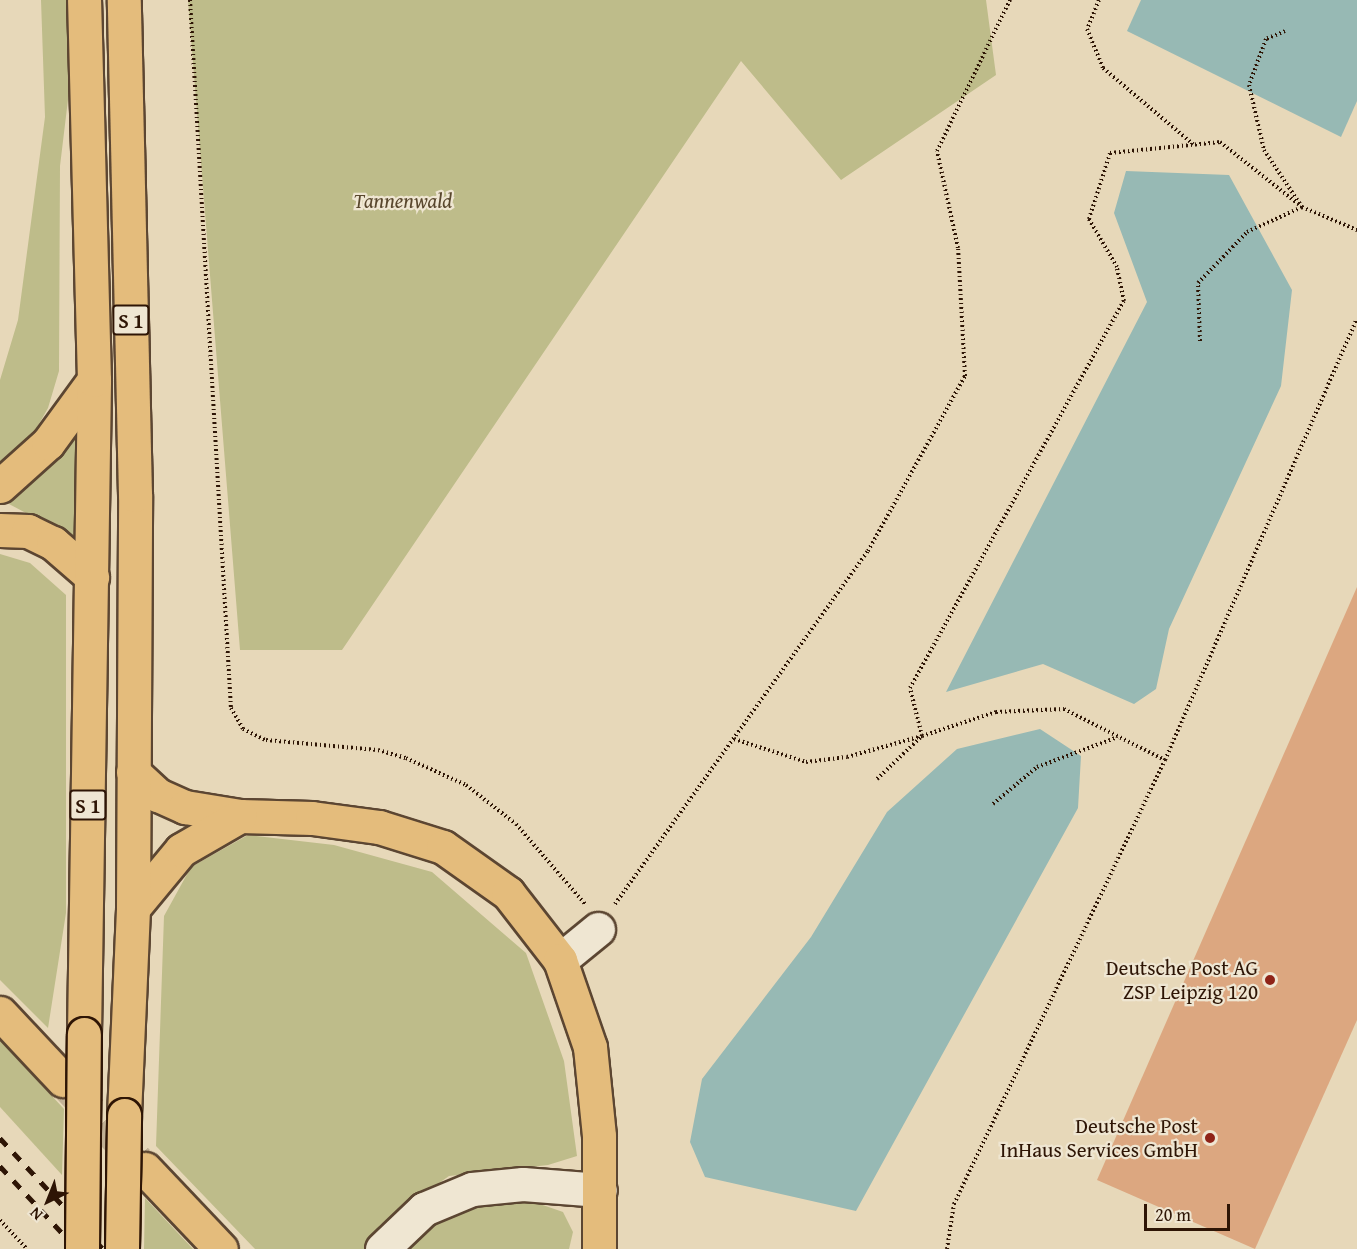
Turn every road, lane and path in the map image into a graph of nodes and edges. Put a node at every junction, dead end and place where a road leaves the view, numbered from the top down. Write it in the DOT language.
graph roads {
  1 [pos="84,0"];
  2 [pos="124,0"];
  3 [pos="190,0"];
  4 [pos="1010,0"];
  5 [pos="1100,0"];
  6 [pos="1285,31"];
  7 [pos="1194,145"];
  8 [pos="1302,207"];
  9 [pos="1357,230"];
  10 [pos="1357,319"];
  11 [pos="1200,341"];
  12 [pos="94,380"];
  13 [pos="0,486"];
  14 [pos="0,530"];
  15 [pos="92,577"];
  16 [pos="922,736"];
  17 [pos="1119,737"];
  18 [pos="734,739"];
  19 [pos="1165,760"];
  20 [pos="133,772"];
  21 [pos="877,779"];
  22 [pos="993,804"];
  23 [pos="240,816"];
  24 [pos="133,908"];
  25 [pos="598,929"];
  26 [pos="560,960"];
  27 [pos="0,1013"];
  28 [pos="63,1080"];
  29 [pos="145,1169"];
  30 [pos="600,1190"];
  31 [pos="0,1220"];
  32 [pos="27,1249"];
  33 [pos="82,1249"];
  34 [pos="122,1249"];
  35 [pos="220,1249"];
  36 [pos="382,1249"];
  37 [pos="599,1249"];
  38 [pos="947,1249"];
  1 -- 12 [label="main road, S 1"];
  2 -- 20 [label="main road, S 1"];
  3 -- 25 [label="path"];
  4 -- 18 [label="path"];
  5 -- 7 [label="path"];
  6 -- 8 [label="path"];
  7 -- 8 [label="path"];
  7 -- 16 [label="path"];
  8 -- 9 [label="path"];
  8 -- 11 [label="path"];
  10 -- 19 [label="path"];
  12 -- 13 [label="main road"];
  12 -- 15 [label="main road, S 1"];
  14 -- 15 [label="main road"];
  15 -- 33 [label="main road, S 1, bridge"];
  16 -- 17 [label="path"];
  16 -- 18 [label="path"];
  16 -- 21 [label="path"];
  17 -- 19 [label="path"];
  17 -- 22 [label="path"];
  18 -- 25 [label="path"];
  19 -- 38 [label="path"];
  20 -- 23 [label="main road"];
  20 -- 24 [label="main road, S 1"];
  23 -- 24 [label="main road"];
  23 -- 26 [label="main road"];
  24 -- 34 [label="main road, S 1, bridge"];
  25 -- 26 [label="lane"];
  26 -- 30 [label="main road"];
  27 -- 28 [label="main road"];
  29 -- 35 [label="main road"];
  30 -- 36 [label="lane"];
  30 -- 37 [label="main road"];
  31 -- 32 [label="path"];
}
